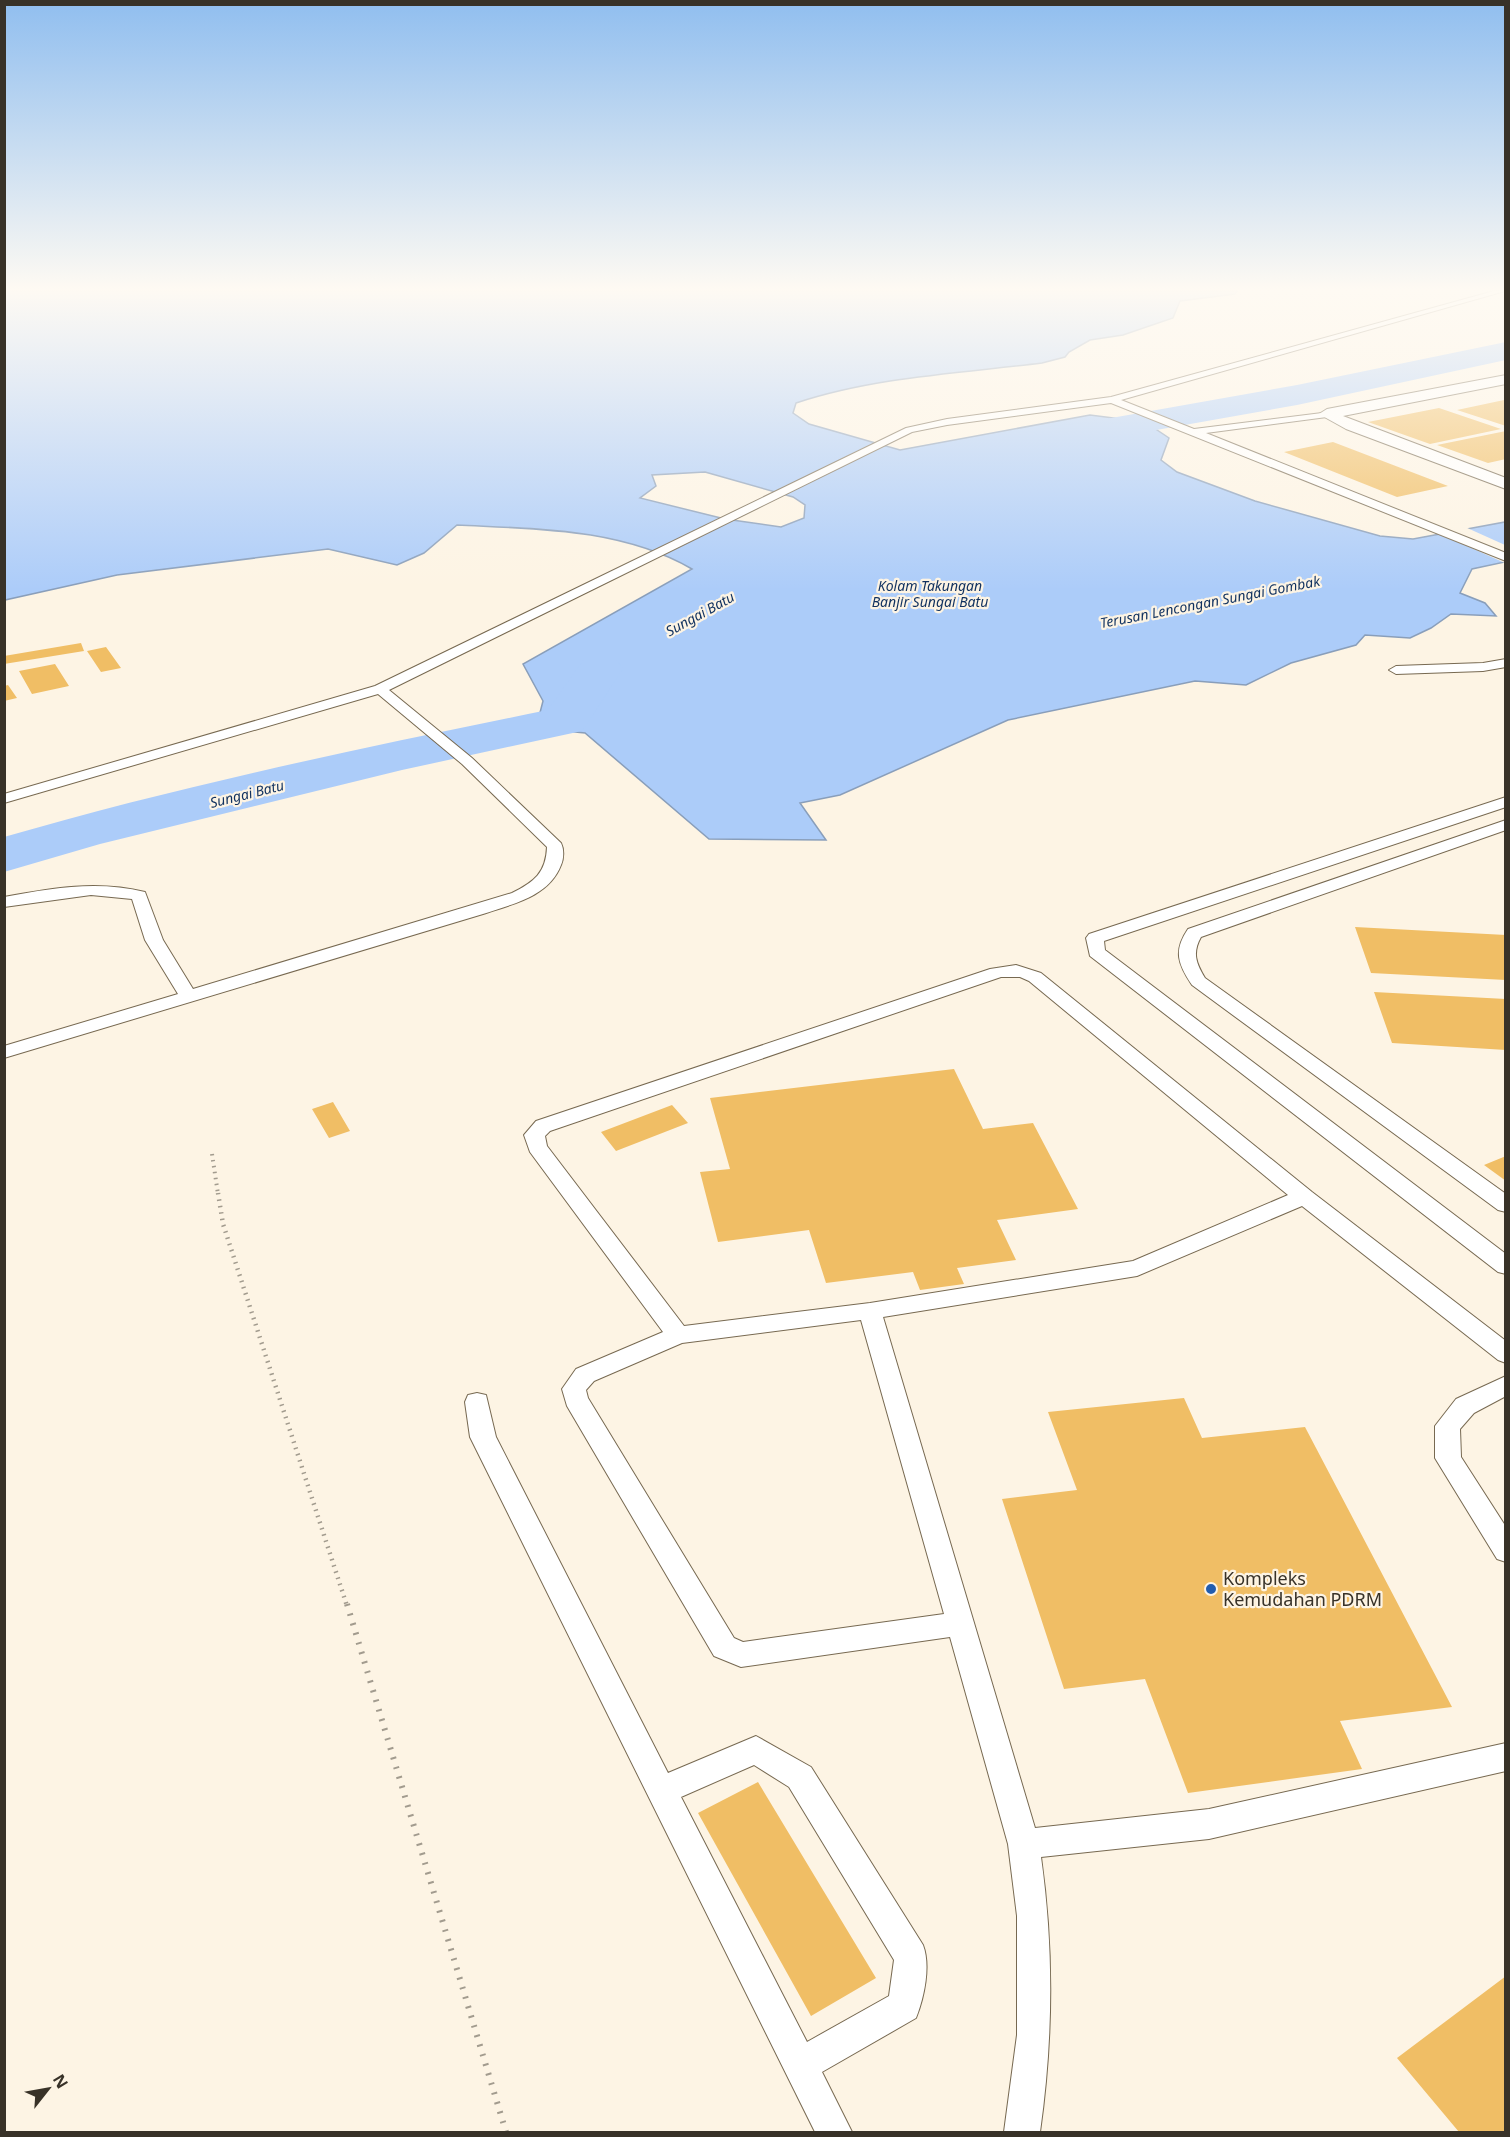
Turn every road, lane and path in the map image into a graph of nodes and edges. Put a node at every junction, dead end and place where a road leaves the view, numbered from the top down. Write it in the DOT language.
graph roads {
  1 [pos="1145,391"];
  2 [pos="1446,391"];
  3 [pos="1112,400"];
  4 [pos="1327,414"];
  5 [pos="1192,432"];
  6 [pos="1506,484"];
  7 [pos="1506,558"];
  8 [pos="1506,663"];
  9 [pos="1396,670"];
  10 [pos="380,689"];
  11 [pos="4,799"];
  12 [pos="1506,802"];
  13 [pos="1506,825"];
  14 [pos="4,902"];
  15 [pos="188,996"];
  16 [pos="4,1052"];
  17 [pos="212,1154"];
  18 [pos="1304,1197"];
  19 [pos="1506,1205"];
  20 [pos="1506,1266"];
  21 [pos="870,1311"];
  22 [pos="678,1335"];
  23 [pos="1506,1354"];
  24 [pos="1506,1385"];
  25 [pos="477,1402"];
  26 [pos="1506,1551"];
  27 [pos="960,1624"];
  28 [pos="1506,1757"];
  29 [pos="662,1791"];
  30 [pos="1024,1844"];
  31 [pos="800,2065"];
  32 [pos="506,2133"];
  33 [pos="834,2133"];
  34 [pos="1022,2133"];
  1 -- 3 [label="lane"];
  2 -- 4 [label="street"];
  3 -- 5 [label="lane"];
  3 -- 10 [label="lane"];
  4 -- 5 [label="lane"];
  4 -- 6 [label="street"];
  5 -- 7 [label="lane"];
  8 -- 9 [label="lane"];
  10 -- 11 [label="lane"];
  10 -- 15 [label="lane"];
  12 -- 20 [label="lane"];
  13 -- 19 [label="lane"];
  14 -- 15 [label="lane"];
  15 -- 16 [label="lane"];
  17 -- 32 [label="path"];
  18 -- 21 [label="lane"];
  18 -- 22 [label="lane"];
  18 -- 23 [label="lane"];
  21 -- 22 [label="lane"];
  21 -- 27 [label="lane"];
  22 -- 27 [label="lane"];
  24 -- 26 [label="lane"];
  25 -- 29 [label="lane"];
  27 -- 30 [label="lane"];
  28 -- 30 [label="lane"];
  29 -- 31 [label="lane"];
  29 -- 31 [label="lane"];
  30 -- 34 [label="lane"];
  31 -- 33 [label="lane"];
}
